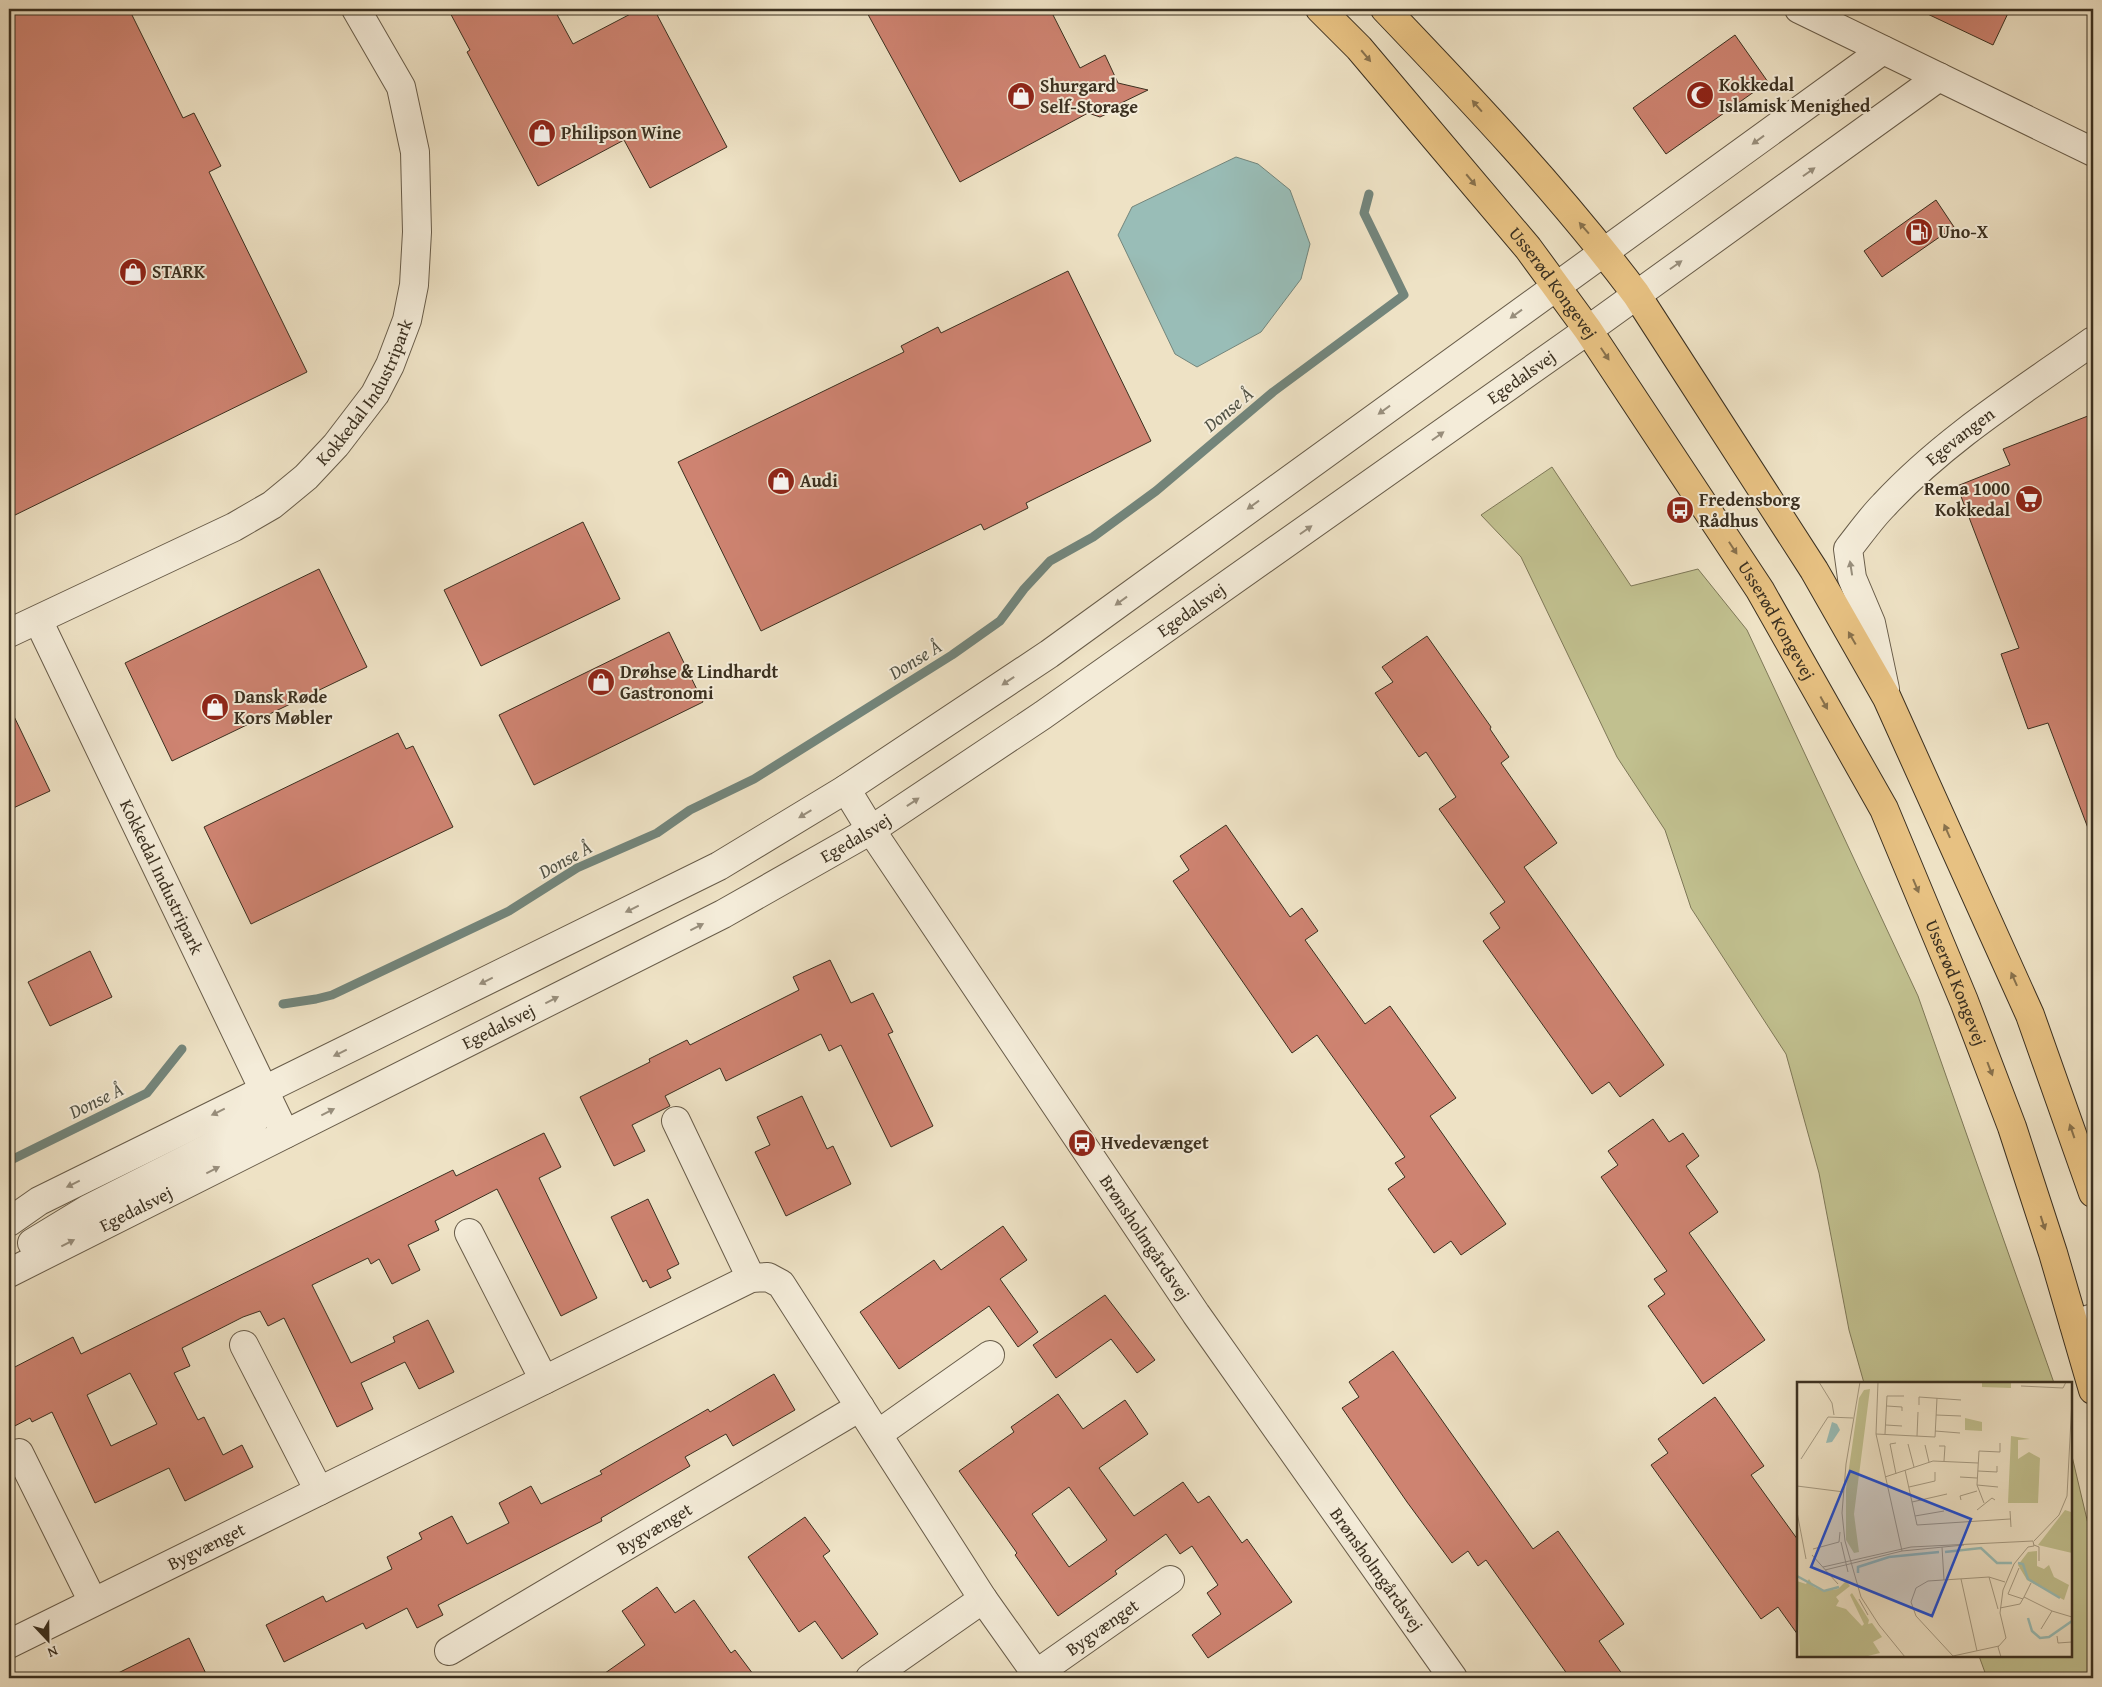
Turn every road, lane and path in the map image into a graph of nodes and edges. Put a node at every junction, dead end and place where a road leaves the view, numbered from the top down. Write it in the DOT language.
graph roads {
  1 [pos="356,9"];
  2 [pos="1320,9"];
  3 [pos="1385,9"];
  4 [pos="1799,9"];
  5 [pos="1883,50"];
  6 [pos="1939,77"];
  7 [pos="2093,152"];
  8 [pos="1604,251"];
  9 [pos="1556,286"];
  10 [pos="1636,294"];
  11 [pos="1588,330"];
  12 [pos="2093,341"];
  13 [pos="38,620"];
  14 [pos="9,633"];
  15 [pos="1886,698"];
  16 [pos="846,789"];
  17 [pos="871,830"];
  18 [pos="262,1091"];
  19 [pos="676,1121"];
  20 [pos="284,1134"];
  21 [pos="2093,1194"];
  22 [pos="9,1222"];
  23 [pos="469,1233"];
  24 [pos="9,1264"];
  25 [pos="9,1272"];
  26 [pos="751,1278"];
  27 [pos="2084,1321"];
  28 [pos="244,1344"];
  29 [pos="990,1355"];
  30 [pos="544,1380"];
  31 [pos="2093,1390"];
  32 [pos="860,1407"];
  33 [pos="878,1434"];
  34 [pos="19,1453"];
  35 [pos="319,1491"];
  36 [pos="1170,1580"];
  37 [pos="983,1599"];
  38 [pos="93,1602"];
  39 [pos="9,1644"];
  40 [pos="450,1651"];
  41 [pos="1037,1676"];
  42 [pos="870,1678"];
  43 [pos="1453,1678"];
  1 -- 13 [label="street, Kokkedal Industripark"];
  2 -- 9 [label="main road, Usserød Kongevej, one-way"];
  8 -- 3 [label="main road, one-way"];
  4 -- 5 [label="street"];
  5 -- 6 [label="street"];
  5 -- 8 [label="street, one-way"];
  6 -- 7 [label="street"];
  10 -- 6 [label="street, one-way"];
  8 -- 9 [label="street"];
  8 -- 10 [label="main road"];
  9 -- 11 [label="main road, Usserød Kongevej"];
  9 -- 16 [label="street, one-way"];
  10 -- 11 [label="street, Egedalsvej"];
  15 -- 10 [label="main road, one-way"];
  17 -- 11 [label="street, Egedalsvej, one-way"];
  11 -- 27 [label="main road, Usserød Kongevej, one-way"];
  15 -- 12 [label="street, Egevangen, one-way"];
  13 -- 14 [label="street, Kokkedal Industripark"];
  13 -- 18 [label="street, Kokkedal Industripark"];
  21 -- 15 [label="main road, one-way"];
  16 -- 17 [label="street, Brønsholmgårdsvej"];
  16 -- 18 [label="street, one-way"];
  20 -- 17 [label="street, Egedalsvej, one-way"];
  17 -- 43 [label="street, Brønsholmgårdsvej"];
  18 -- 20 [label="street, Kokkedal Industripark"];
  18 -- 22 [label="street, one-way"];
  18 -- 24 [label="street"];
  19 -- 26 [label="street"];
  25 -- 20 [label="street, Egedalsvej, one-way"];
  23 -- 30 [label="street"];
  26 -- 30 [label="street, Bygvænget"];
  26 -- 32 [label="street, Bygvænget"];
  27 -- 31 [label="main road, Usserød Kongevej"];
  28 -- 35 [label="street"];
  29 -- 33 [label="street"];
  30 -- 35 [label="street, Bygvænget"];
  32 -- 33 [label="street, Bygvænget"];
  32 -- 40 [label="street, Bygvænget"];
  33 -- 37 [label="street, Bygvænget"];
  34 -- 38 [label="street"];
  35 -- 38 [label="street, Bygvænget"];
  36 -- 41 [label="street, Bygvænget"];
  37 -- 41 [label="street, Bygvænget"];
  37 -- 42 [label="street"];
  38 -- 39 [label="street, Bygvænget"];
}
